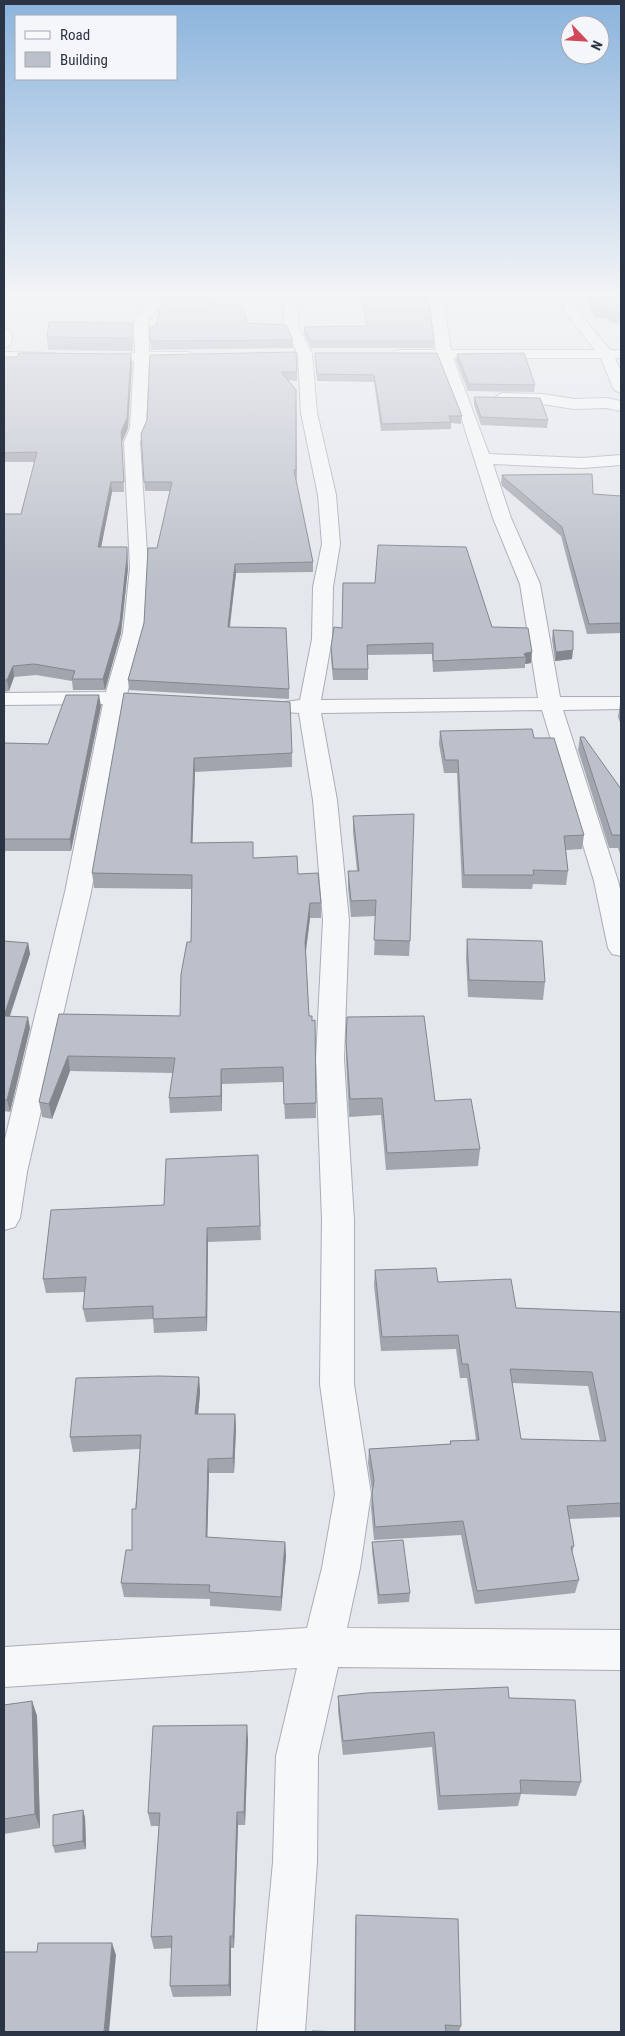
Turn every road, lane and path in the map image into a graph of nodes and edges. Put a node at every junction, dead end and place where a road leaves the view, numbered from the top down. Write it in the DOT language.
graph roads {
  1 [pos="140,388"];
  2 [pos="307,388"];
  3 [pos="469,388"];
  4 [pos="476,398"];
  5 [pos="621,406"];
  6 [pos="482,459"];
  7 [pos="621,460"];
  8 [pos="124,698"];
  9 [pos="4,699"];
  10 [pos="550,703"];
  11 [pos="621,703"];
  12 [pos="270,706"];
  13 [pos="309,708"];
  14 [pos="621,948"];
  15 [pos="8,1172"];
  16 [pos="4,1218"];
  17 [pos="323,1647"];
  18 [pos="621,1650"];
  19 [pos="4,1667"];
  20 [pos="281,2032"];
  1 -- 8 [label="street"];
  2 -- 13 [label="street"];
  3 -- 4 [label="street"];
  4 -- 5 [label="street"];
  4 -- 6 [label="street"];
  6 -- 7 [label="street"];
  6 -- 10 [label="street"];
  8 -- 9 [label="street"];
  8 -- 15 [label="street"];
  10 -- 11 [label="street"];
  10 -- 13 [label="street"];
  10 -- 14 [label="street"];
  12 -- 13 [label="street"];
  13 -- 17 [label="street"];
  15 -- 16 [label="street"];
  17 -- 18 [label="street"];
  17 -- 19 [label="street"];
  17 -- 20 [label="street"];
}
